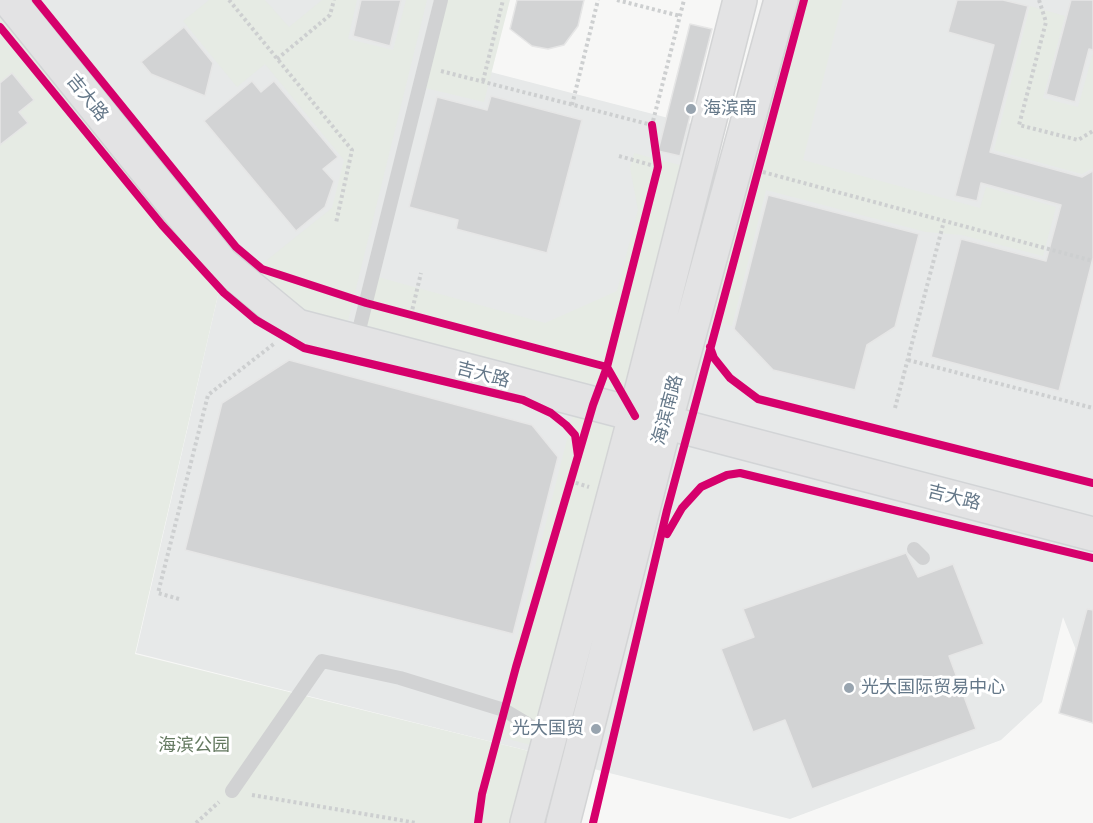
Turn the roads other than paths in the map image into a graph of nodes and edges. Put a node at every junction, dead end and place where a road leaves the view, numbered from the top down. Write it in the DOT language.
graph roads {
  1 [pos="9,0"];
  2 [pos="441,0"];
  3 [pos="740,0"];
  4 [pos="782,0"];
  5 [pos="356,342"];
  6 [pos="650,419"];
  7 [pos="1093,534"];
  8 [pos="550,737"];
  9 [pos="232,792"];
  10 [pos="527,823"];
  11 [pos="563,823"];
  1 -- 5 [label="main road, 吉大路"];
  2 -- 5 [label="lane"];
  3 -- 6 [label="main road, 海滨南路"];
  4 -- 6 [label="main road, 海滨南路"];
  5 -- 6 [label="main road, 吉大路"];
  6 -- 7 [label="main road, 吉大路"];
  6 -- 8 [label="main road, 海滨南路"];
  6 -- 11 [label="main road, 海滨南路"];
  8 -- 9 [label="lane"];
  8 -- 10 [label="main road, 海滨南路"];
}
